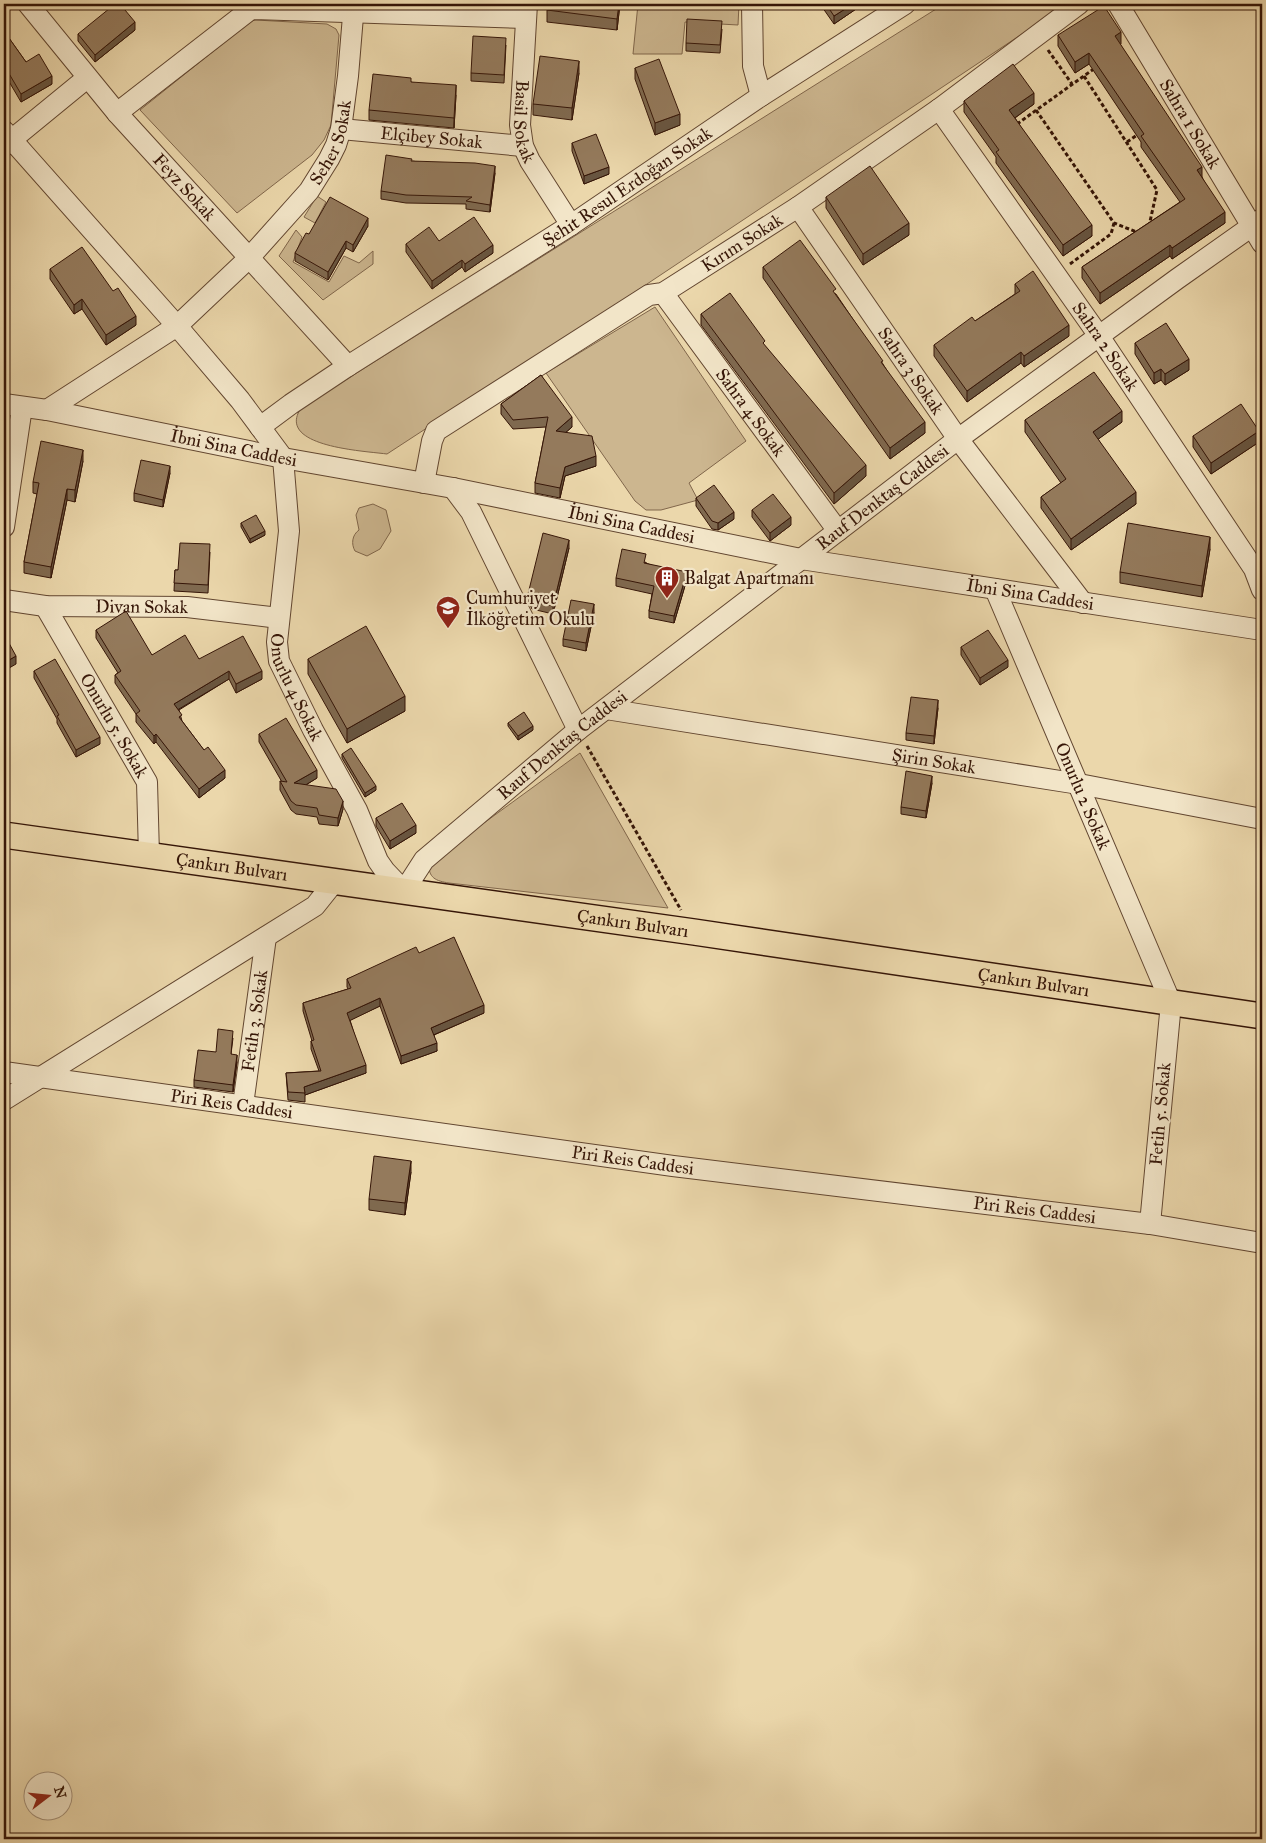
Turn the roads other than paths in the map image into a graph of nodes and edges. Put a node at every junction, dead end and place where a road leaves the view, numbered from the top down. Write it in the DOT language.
graph roads {
  1 [pos="28,4"];
  2 [pos="752,4"];
  3 [pos="905,4"];
  4 [pos="1079,4"];
  5 [pos="1118,4"];
  6 [pos="250,7"];
  7 [pos="354,8"];
  8 [pos="526,11"];
  9 [pos="87,78"];
  10 [pos="761,96"];
  11 [pos="939,109"];
  12 [pos="117,113"];
  13 [pos="341,129"];
  14 [pos="6,139"];
  15 [pos="522,146"];
  16 [pos="798,207"];
  17 [pos="571,225"];
  18 [pos="1259,229"];
  19 [pos="249,258"];
  20 [pos="662,293"];
  21 [pos="177,326"];
  22 [pos="1099,336"];
  23 [pos="348,366"];
  24 [pos="13,406"];
  25 [pos="47,410"];
  26 [pos="260,427"];
  27 [pos="958,440"];
  28 [pos="283,458"];
  29 [pos="424,483"];
  30 [pos="453,488"];
  31 [pos="4,526"];
  32 [pos="838,531"];
  33 [pos="801,559"];
  34 [pos="995,589"];
  35 [pos="1262,590"];
  36 [pos="4,600"];
  37 [pos="1083,603"];
  38 [pos="45,606"];
  39 [pos="279,618"];
  40 [pos="1262,630"];
  41 [pos="606,709"];
  42 [pos="578,730"];
  43 [pos="1079,784"];
  44 [pos="1262,819"];
  45 [pos="4,835"];
  46 [pos="149,855"];
  47 [pos="335,880"];
  48 [pos="404,890"];
  49 [pos="266,936"];
  50 [pos="1171,1003"];
  51 [pos="1262,1016"];
  52 [pos="4,1072"];
  53 [pos="40,1076"];
  54 [pos="4,1100"];
  55 [pos="243,1105"];
  56 [pos="1150,1224"];
  57 [pos="1262,1243"];
  1 -- 9 [label="street, Feyz Sokak"];
  2 -- 10 [label="street"];
  3 -- 10 [label="street, Şehit Resul Erdoğan Sokak"];
  4 -- 11 [label="street, Kırım Sokak"];
  5 -- 18 [label="street, Sahra 1 Sokak"];
  6 -- 7 [label="street"];
  6 -- 12 [label="street"];
  7 -- 8 [label="street"];
  7 -- 13 [label="street, Seher Sokak"];
  8 -- 15 [label="street, Basil Sokak"];
  9 -- 12 [label="street, Feyz Sokak"];
  9 -- 14 [label="street"];
  10 -- 17 [label="street, Şehit Resul Erdoğan Sokak"];
  11 -- 16 [label="street, Kırım Sokak"];
  11 -- 22 [label="street, Sahra 2 Sokak"];
  12 -- 19 [label="street, Feyz Sokak"];
  13 -- 15 [label="street, Elçibey Sokak"];
  13 -- 19 [label="street, Seher Sokak"];
  14 -- 21 [label="street"];
  15 -- 17 [label="street, Basil Sokak"];
  16 -- 20 [label="street, Kırım Sokak"];
  16 -- 27 [label="street, Sahra 3 Sokak"];
  17 -- 23 [label="street, Şehit Resul Erdoğan Sokak"];
  18 -- 22 [label="street, Rauf Denktaş Caddesi"];
  19 -- 21 [label="street, Seher Sokak"];
  19 -- 23 [label="street, Feyz Sokak"];
  20 -- 29 [label="street, Kırım Sokak"];
  20 -- 32 [label="street, Sahra 4 Sokak"];
  21 -- 25 [label="street, Seher Sokak"];
  21 -- 26 [label="street"];
  22 -- 27 [label="street, Rauf Denktaş Caddesi"];
  22 -- 35 [label="street, Sahra 2 Sokak"];
  23 -- 26 [label="street, Şehit Resul Erdoğan Sokak"];
  24 -- 25 [label="street, İbni Sina Caddesi"];
  24 -- 31 [label="street"];
  25 -- 28 [label="street, İbni Sina Caddesi"];
  26 -- 28 [label="street"];
  27 -- 32 [label="street, Rauf Denktaş Caddesi"];
  27 -- 37 [label="street, Sahra 3 Sokak"];
  28 -- 29 [label="street, İbni Sina Caddesi"];
  28 -- 39 [label="street, Onurlu 4 Sokak"];
  29 -- 30 [label="street, İbni Sina Caddesi"];
  30 -- 33 [label="street, İbni Sina Caddesi"];
  30 -- 42 [label="street"];
  32 -- 33 [label="street, Rauf Denktaş Caddesi"];
  33 -- 34 [label="street, İbni Sina Caddesi"];
  33 -- 41 [label="street, Rauf Denktaş Caddesi"];
  34 -- 37 [label="street, İbni Sina Caddesi"];
  34 -- 43 [label="street, Onurlu 2 Sokak"];
  36 -- 38 [label="street, Divan Sokak"];
  37 -- 40 [label="street, İbni Sina Caddesi"];
  38 -- 39 [label="street, Divan Sokak"];
  38 -- 46 [label="street, Onurlu 5. Sokak"];
  39 -- 48 [label="street, Onurlu 4 Sokak"];
  41 -- 42 [label="street, Rauf Denktaş Caddesi"];
  41 -- 43 [label="street, Şirin Sokak"];
  42 -- 48 [label="street, Rauf Denktaş Caddesi"];
  43 -- 44 [label="street, Şirin Sokak"];
  43 -- 50 [label="street, Onurlu 2 Sokak"];
  45 -- 46 [label="main road, Çankırı Bulvarı"];
  46 -- 47 [label="main road, Çankırı Bulvarı"];
  47 -- 48 [label="main road, Çankırı Bulvarı"];
  47 -- 49 [label="street"];
  48 -- 50 [label="main road, Çankırı Bulvarı"];
  49 -- 53 [label="street"];
  49 -- 55 [label="street, Fetih 3. Sokak"];
  50 -- 51 [label="main road, Çankırı Bulvarı"];
  50 -- 56 [label="street, Fetih 5. Sokak"];
  52 -- 53 [label="street, Piri Reis Caddesi"];
  53 -- 54 [label="street"];
  53 -- 55 [label="street, Piri Reis Caddesi"];
  55 -- 56 [label="street, Piri Reis Caddesi"];
  56 -- 57 [label="street, Piri Reis Caddesi"];
}
